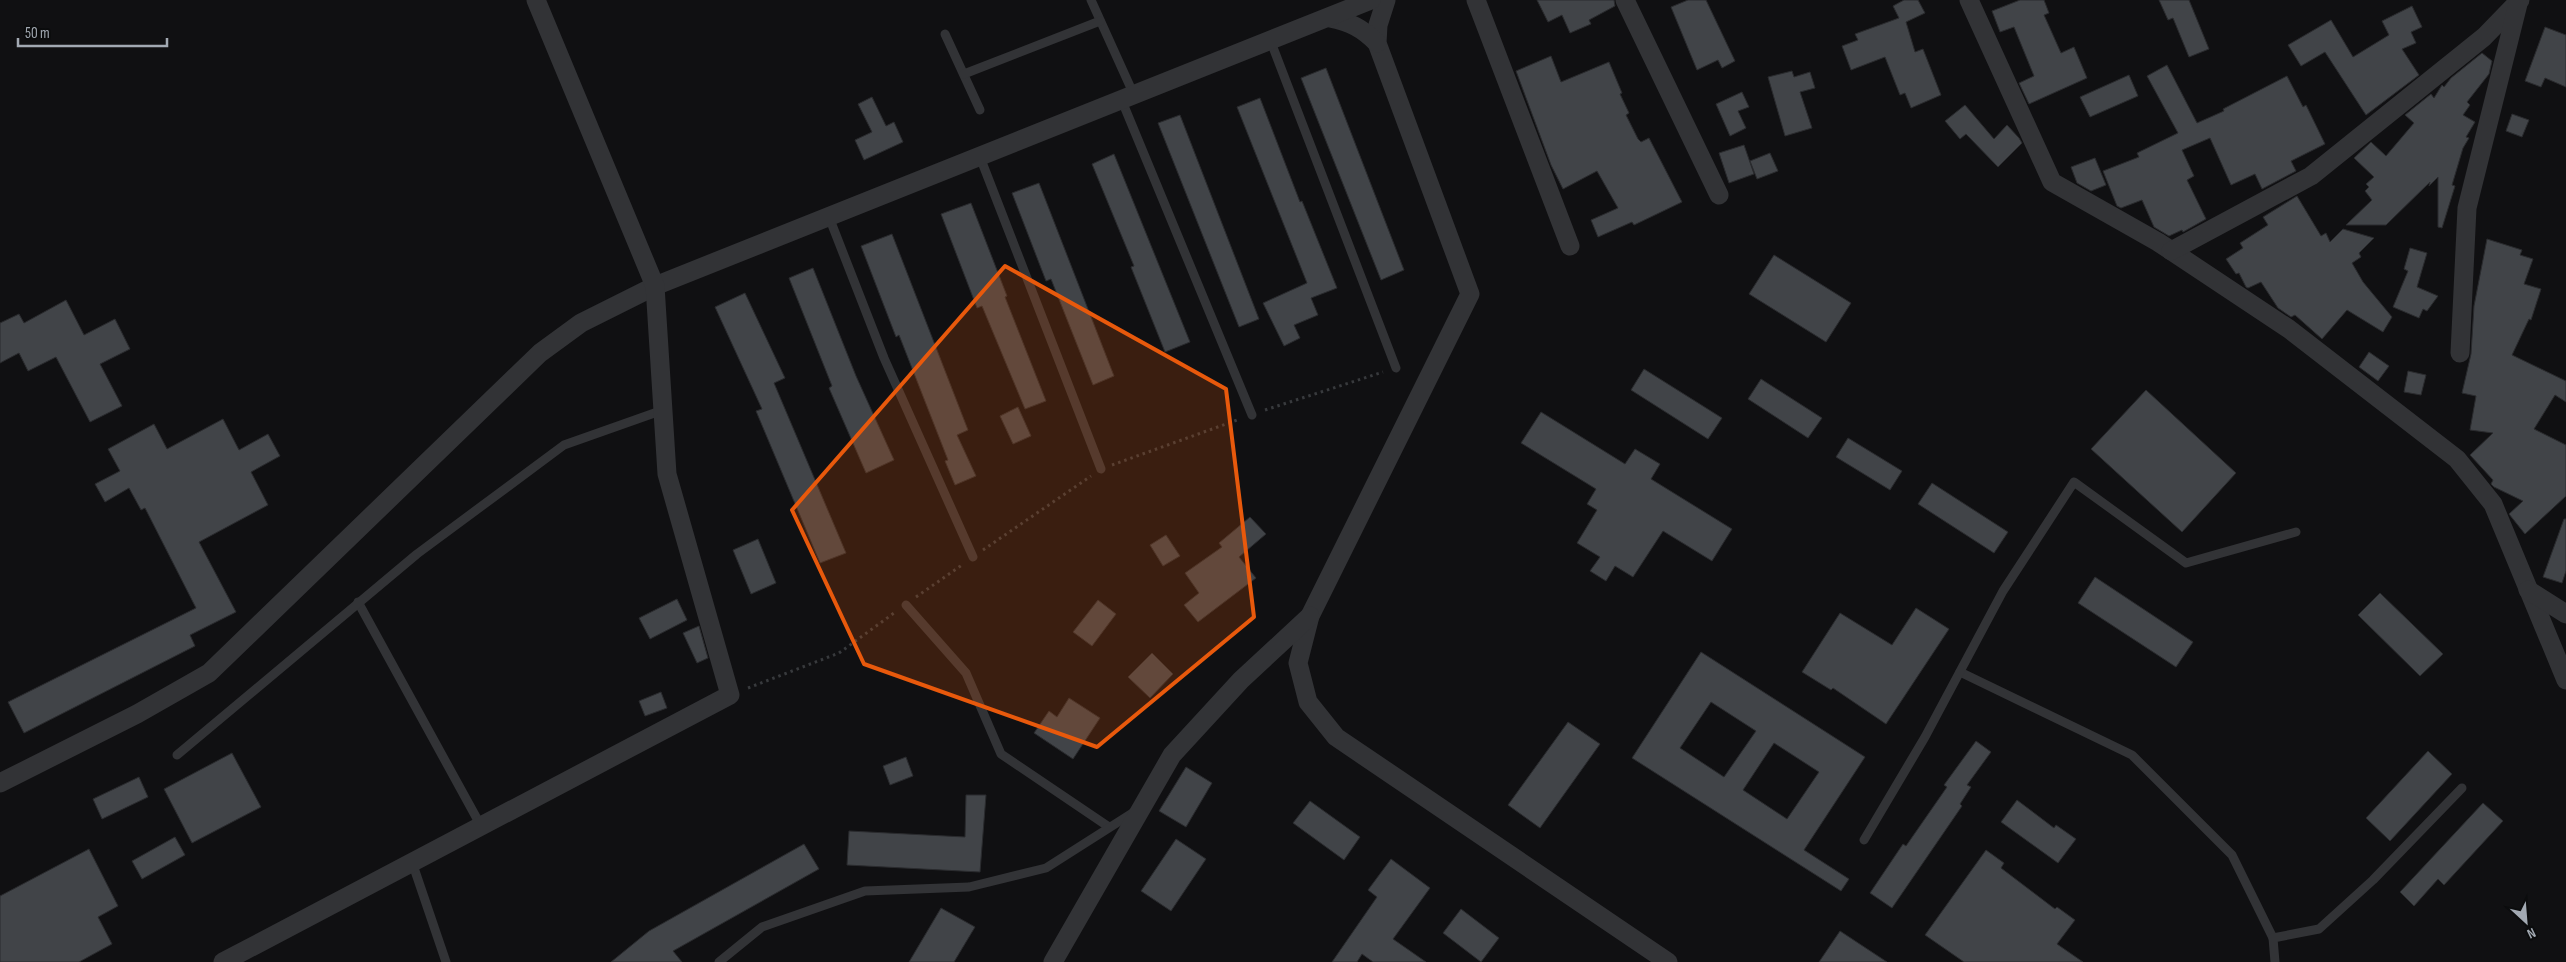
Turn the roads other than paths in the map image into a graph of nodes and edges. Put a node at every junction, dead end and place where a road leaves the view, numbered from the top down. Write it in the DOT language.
graph roads {
  1 [pos="536,0"];
  2 [pos="1091,0"];
  3 [pos="1371,0"];
  4 [pos="1386,0"];
  5 [pos="1476,0"];
  6 [pos="1625,0"];
  7 [pos="1968,0"];
  8 [pos="2519,1"];
  9 [pos="1330,18"];
  10 [pos="1100,21"];
  11 [pos="945,34"];
  12 [pos="1270,42"];
  13 [pos="1377,43"];
  14 [pos="964,74"];
  15 [pos="1128,98"];
  16 [pos="980,110"];
  17 [pos="980,157"];
  18 [pos="1719,195"];
  19 [pos="829,217"];
  20 [pos="1570,246"];
  21 [pos="2171,251"];
  22 [pos="655,286"];
  23 [pos="2460,353"];
  24 [pos="1396,368"];
  25 [pos="663,410"];
  26 [pos="1252,415"];
  27 [pos="1101,469"];
  28 [pos="2296,532"];
  29 [pos="973,557"];
  30 [pos="2528,590"];
  31 [pos="358,602"];
  32 [pos="906,605"];
  33 [pos="2566,614"];
  34 [pos="1310,616"];
  35 [pos="1960,672"];
  36 [pos="2566,680"];
  37 [pos="177,755"];
  38 [pos="0,783"];
  39 [pos="2462,788"];
  40 [pos="1142,806"];
  41 [pos="481,826"];
  42 [pos="1109,827"];
  43 [pos="1864,840"];
  44 [pos="412,862"];
  45 [pos="2273,938"];
  46 [pos="223,962"];
  47 [pos="446,962"];
  48 [pos="719,962"];
  49 [pos="1052,962"];
  50 [pos="1668,962"];
  51 [pos="2275,962"];
  1 -- 22 [label="street"];
  2 -- 10 [label="lane"];
  3 -- 9 [label="street"];
  4 -- 13 [label="street"];
  5 -- 20 [label="street"];
  6 -- 18 [label="street"];
  7 -- 21 [label="street"];
  8 -- 21 [label="street"];
  8 -- 23 [label="street"];
  9 -- 12 [label="street"];
  9 -- 13 [label="street"];
  10 -- 14 [label="lane"];
  10 -- 15 [label="lane"];
  11 -- 14 [label="lane"];
  12 -- 15 [label="street"];
  12 -- 24 [label="lane"];
  13 -- 34 [label="street"];
  14 -- 16 [label="lane"];
  15 -- 17 [label="street"];
  15 -- 26 [label="lane"];
  17 -- 19 [label="street"];
  17 -- 27 [label="lane"];
  19 -- 22 [label="street"];
  19 -- 29 [label="lane"];
  21 -- 30 [label="street"];
  22 -- 25 [label="street"];
  22 -- 38 [label="street"];
  25 -- 31 [label="lane"];
  25 -- 41 [label="street"];
  28 -- 35 [label="lane"];
  30 -- 33 [label="street"];
  30 -- 36 [label="street"];
  31 -- 37 [label="lane"];
  31 -- 41 [label="lane"];
  32 -- 42 [label="lane"];
  34 -- 40 [label="street"];
  34 -- 50 [label="street"];
  35 -- 43 [label="lane"];
  35 -- 45 [label="lane"];
  39 -- 45 [label="lane"];
  40 -- 42 [label="lane"];
  40 -- 49 [label="street"];
  41 -- 44 [label="street"];
  42 -- 48 [label="lane"];
  44 -- 46 [label="street"];
  44 -- 47 [label="lane"];
  45 -- 51 [label="lane"];
}
